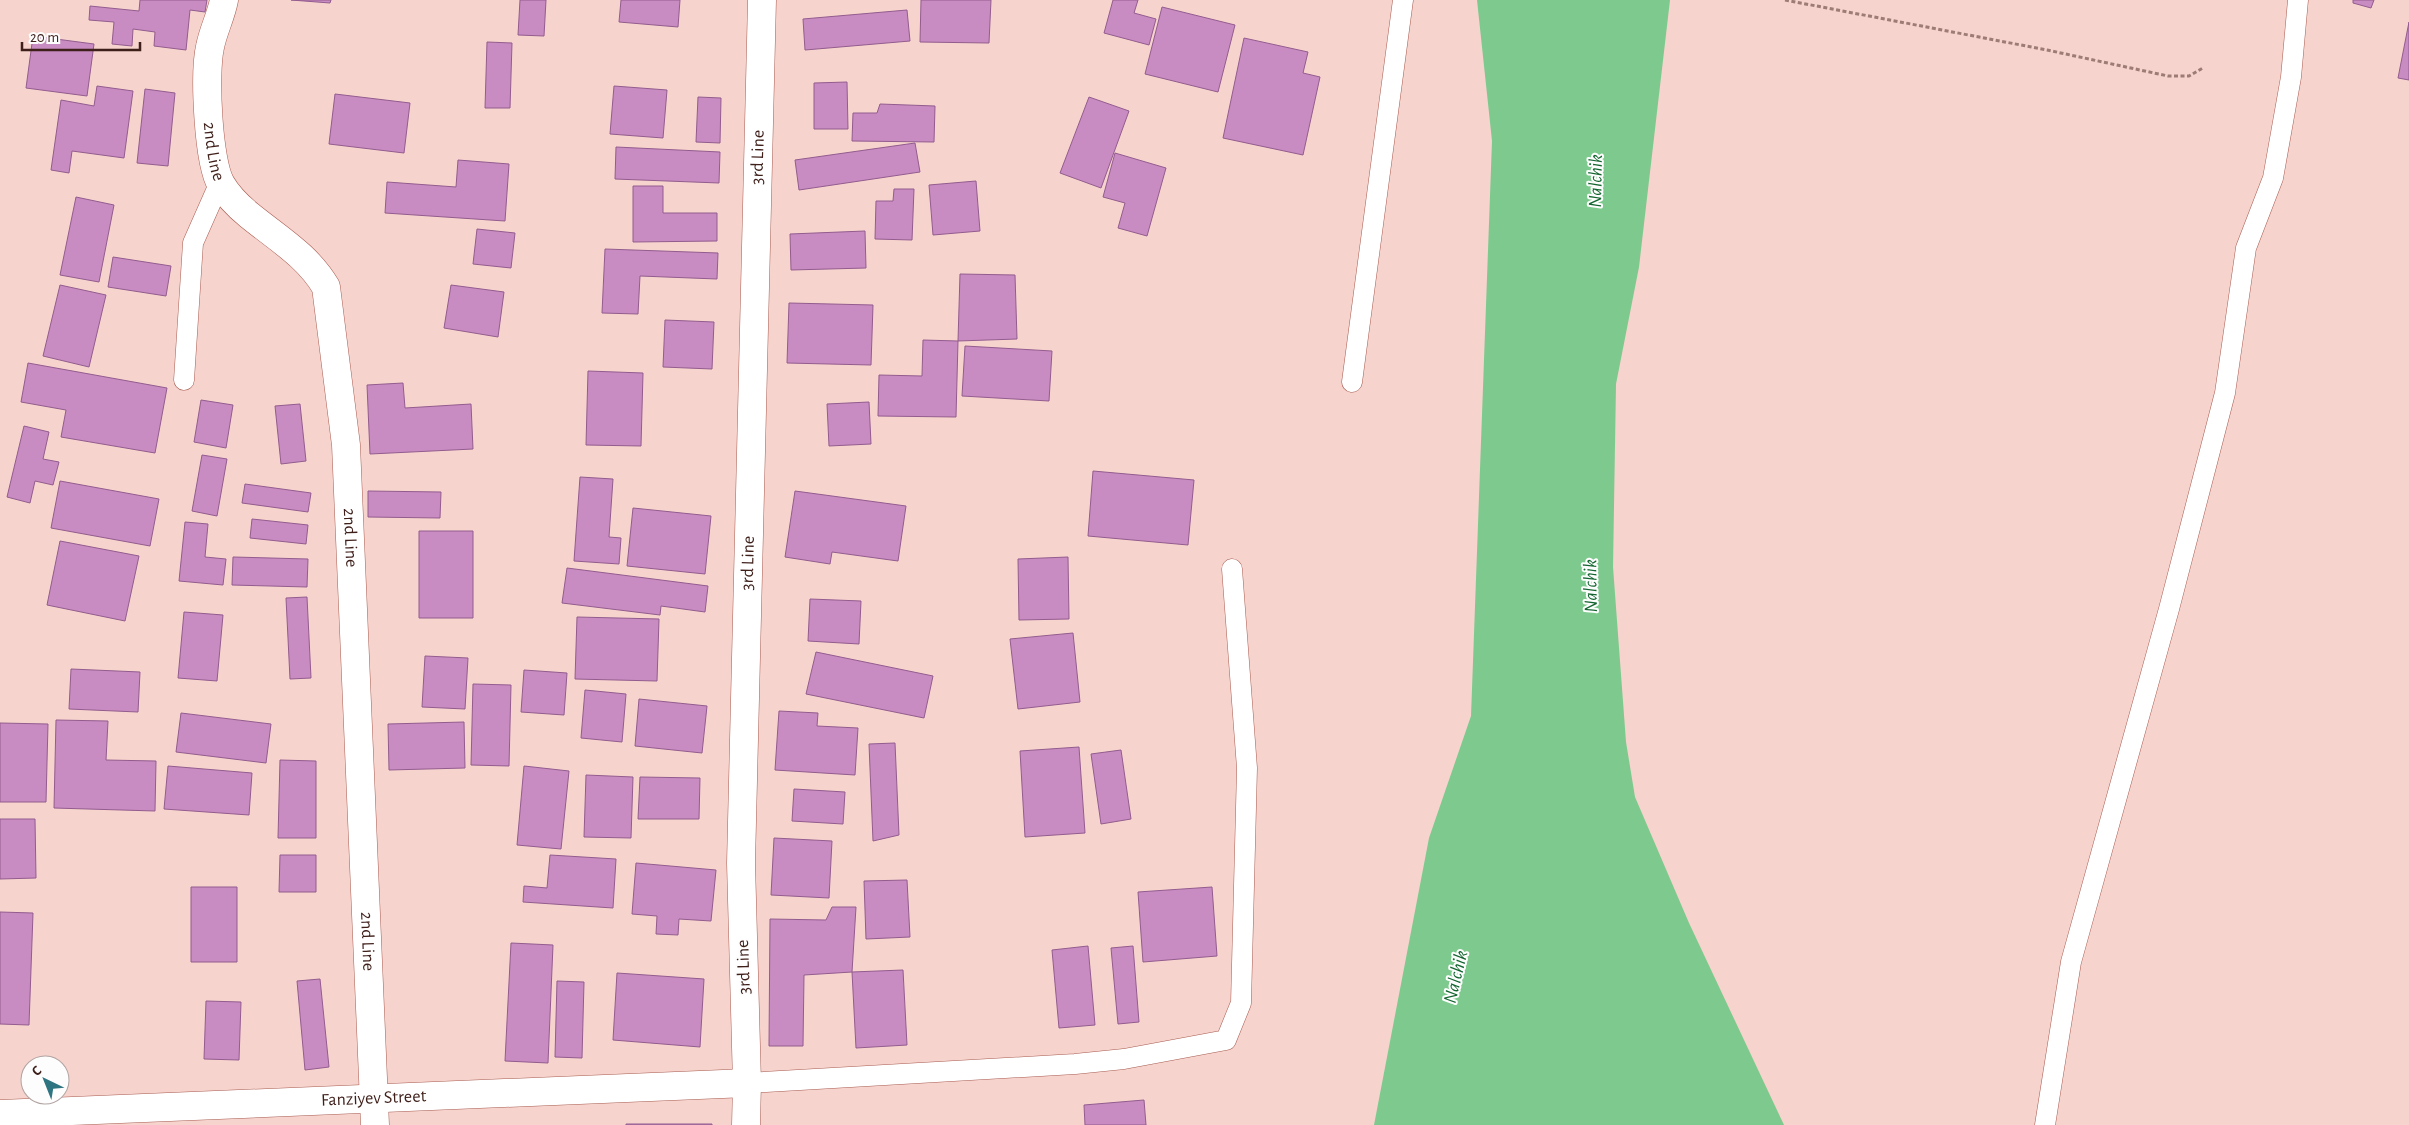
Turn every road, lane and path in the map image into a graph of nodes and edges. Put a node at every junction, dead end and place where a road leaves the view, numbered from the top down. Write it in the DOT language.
graph roads {
  1 [pos="224,0"];
  2 [pos="762,0"];
  3 [pos="1403,0"];
  4 [pos="1785,0"];
  5 [pos="2298,0"];
  6 [pos="2203,68"];
  7 [pos="220,182"];
  8 [pos="184,380"];
  9 [pos="1352,382"];
  10 [pos="1232,569"];
  11 [pos="747,1083"];
  12 [pos="375,1112"];
  13 [pos="0,1114"];
  14 [pos="746,1125"];
  15 [pos="2045,1125"];
  1 -- 7 [label="street, 2nd Line"];
  2 -- 11 [label="street, 3rd Line"];
  3 -- 9 [label="lane"];
  4 -- 6 [label="path"];
  5 -- 15 [label="lane"];
  7 -- 8 [label="lane"];
  7 -- 12 [label="street, 2nd Line"];
  10 -- 11 [label="lane"];
  11 -- 12 [label="street, Fanziyev Street"];
  11 -- 14 [label="street, 3rd Line"];
  12 -- 13 [label="street, Fanziyev Street"];
}
